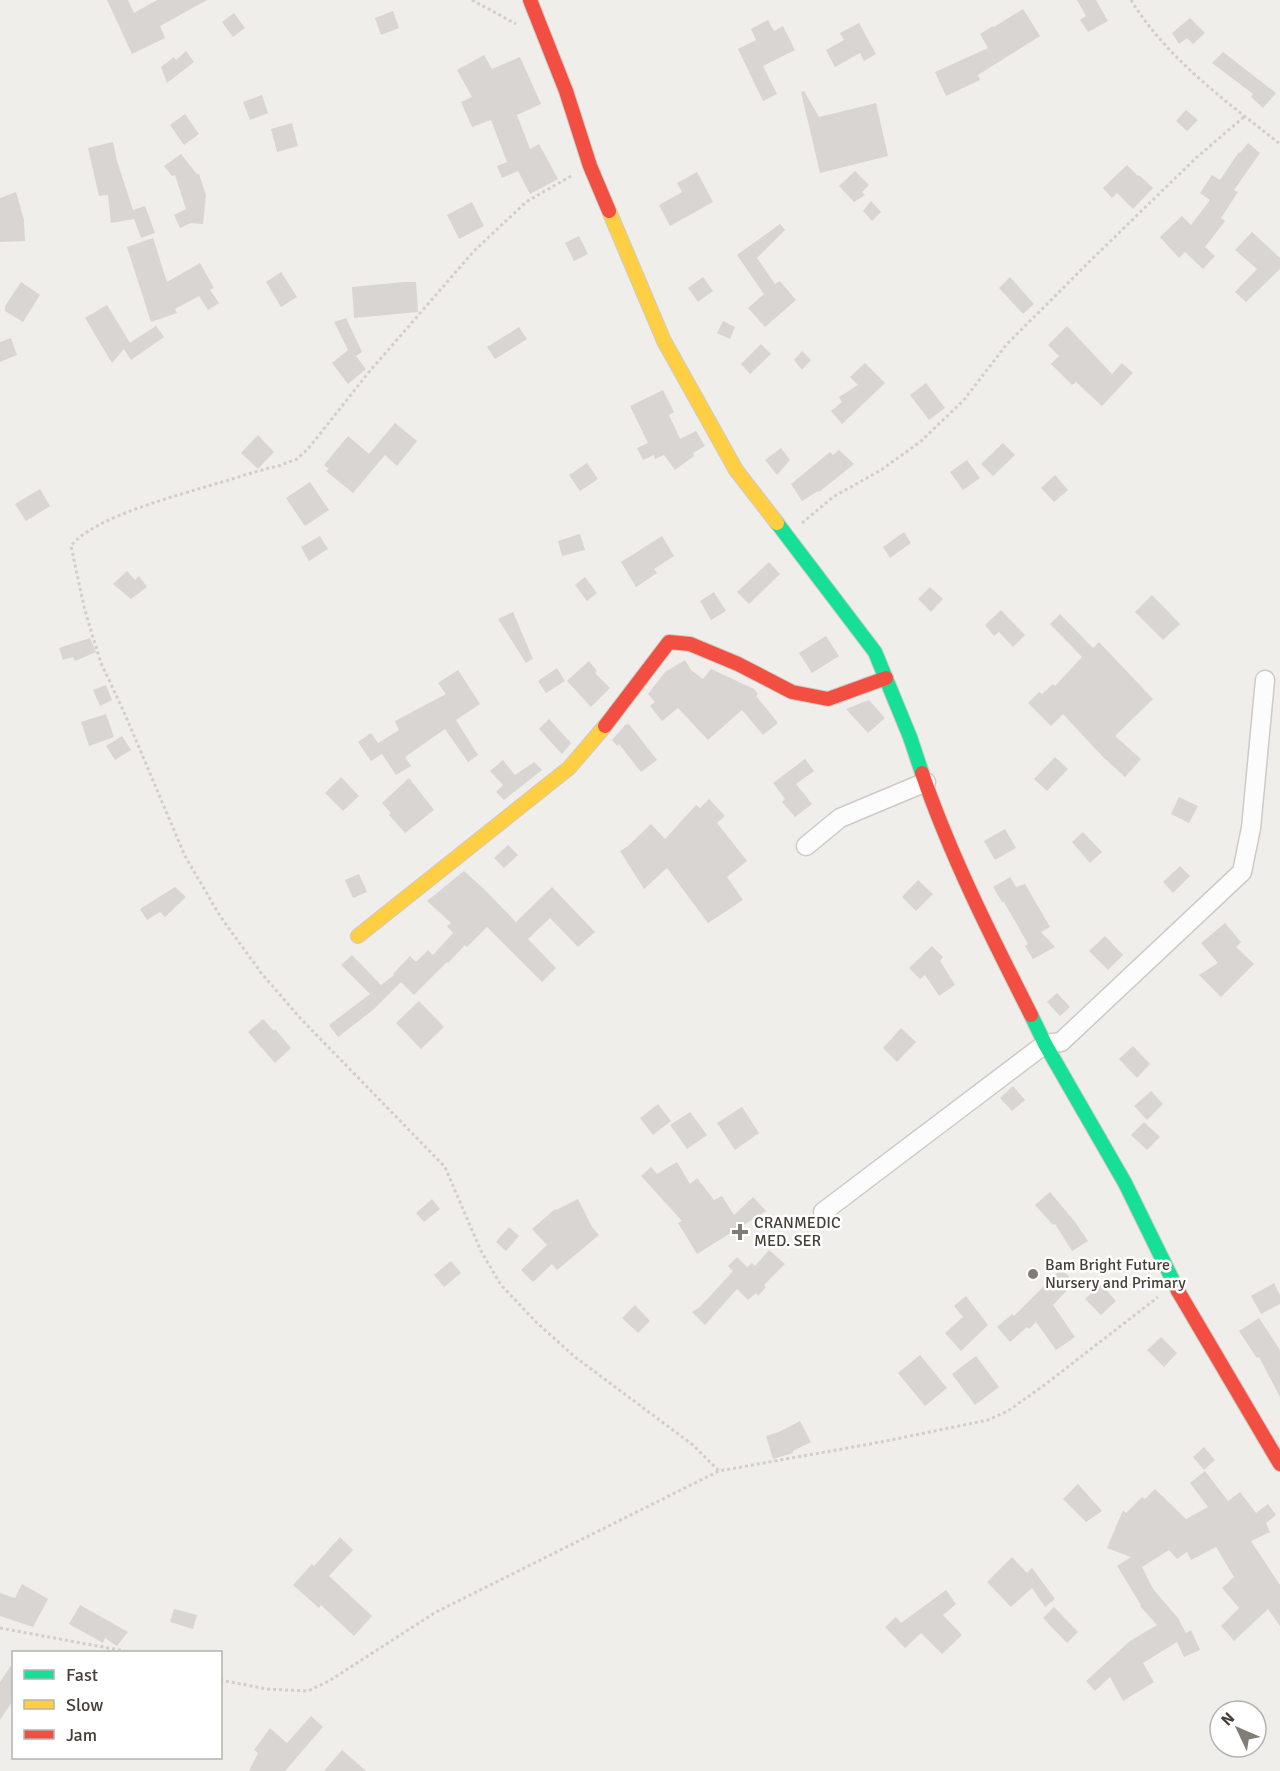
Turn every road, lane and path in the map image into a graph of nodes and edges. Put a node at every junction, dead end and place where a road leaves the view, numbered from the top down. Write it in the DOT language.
graph roads {
  1 [pos="472,0"];
  2 [pos="530,0"];
  3 [pos="1131,0"];
  4 [pos="519,25"];
  5 [pos="1245,116"];
  6 [pos="1280,144"];
  7 [pos="590,166"];
  8 [pos="786,535"];
  9 [pos="886,678"];
  10 [pos="1265,680"];
  11 [pos="926,782"];
  12 [pos="806,846"];
  13 [pos="358,936"];
  14 [pos="1045,1044"];
  15 [pos="824,1212"];
  16 [pos="1174,1284"];
  17 [pos="1280,1464"];
  18 [pos="718,1472"];
  19 [pos="0,1628"];
  20 [pos="120,1651"];
  21 [pos="222,1680"];
  1 -- 4 [label="path"];
  2 -- 7 [label="street"];
  3 -- 5 [label="path"];
  5 -- 6 [label="path"];
  5 -- 8 [label="path"];
  7 -- 8 [label="street"];
  7 -- 18 [label="path"];
  8 -- 9 [label="street"];
  9 -- 11 [label="street"];
  9 -- 13 [label="street"];
  10 -- 14 [label="street"];
  11 -- 12 [label="street"];
  11 -- 14 [label="street"];
  14 -- 15 [label="street"];
  14 -- 16 [label="street"];
  16 -- 17 [label="street"];
  16 -- 18 [label="path"];
  18 -- 21 [label="path"];
  19 -- 20 [label="path"];
}
